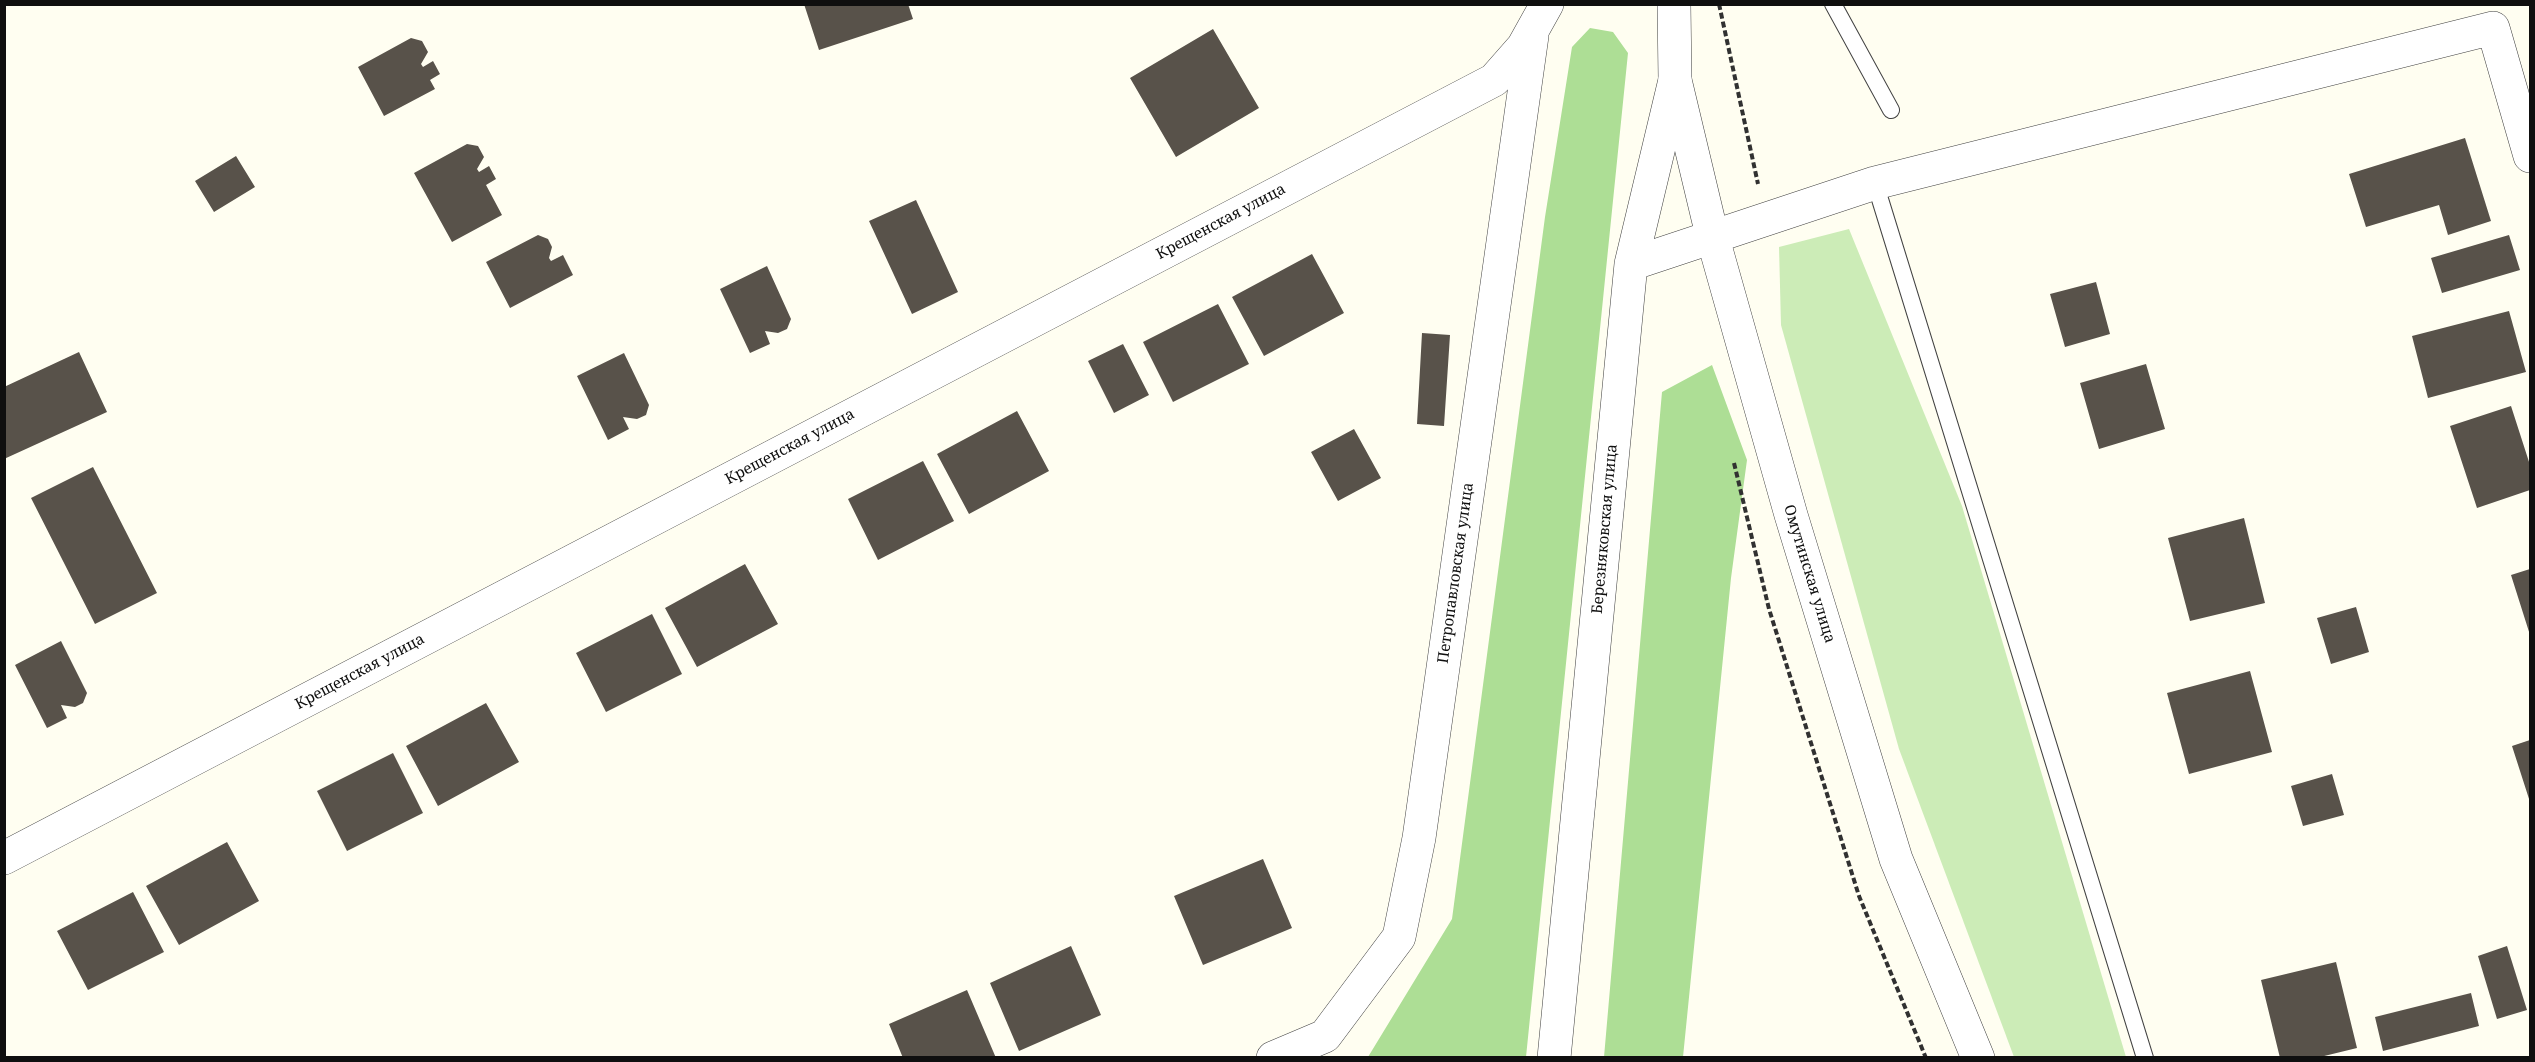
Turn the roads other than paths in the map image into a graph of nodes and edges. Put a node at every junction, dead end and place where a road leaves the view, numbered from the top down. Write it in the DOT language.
graph roads {
  1 [pos="1674,4"];
  2 [pos="1833,4"];
  3 [pos="1540,17"];
  4 [pos="1675,80"];
  5 [pos="1891,110"];
  6 [pos="2530,156"];
  7 [pos="1875,183"];
  8 [pos="1712,235"];
  9 [pos="1631,264"];
  10 [pos="4,858"];
  11 [pos="1273,1058"];
  12 [pos="1554,1058"];
  13 [pos="1978,1058"];
  14 [pos="2145,1058"];
  1 -- 4 [label="street, Березняковская улица"];
  2 -- 5 [label="lane"];
  3 -- 10 [label="street, Крещенская улица"];
  3 -- 11 [label="street, Петропавловская улица"];
  4 -- 8 [label="street, Омутинская улица"];
  4 -- 9 [label="street, Березняковская улица"];
  6 -- 7 [label="street"];
  7 -- 8 [label="street"];
  7 -- 14 [label="lane"];
  8 -- 9 [label="street"];
  8 -- 13 [label="street, Омутинская улица"];
  9 -- 12 [label="street, Березняковская улица"];
}
